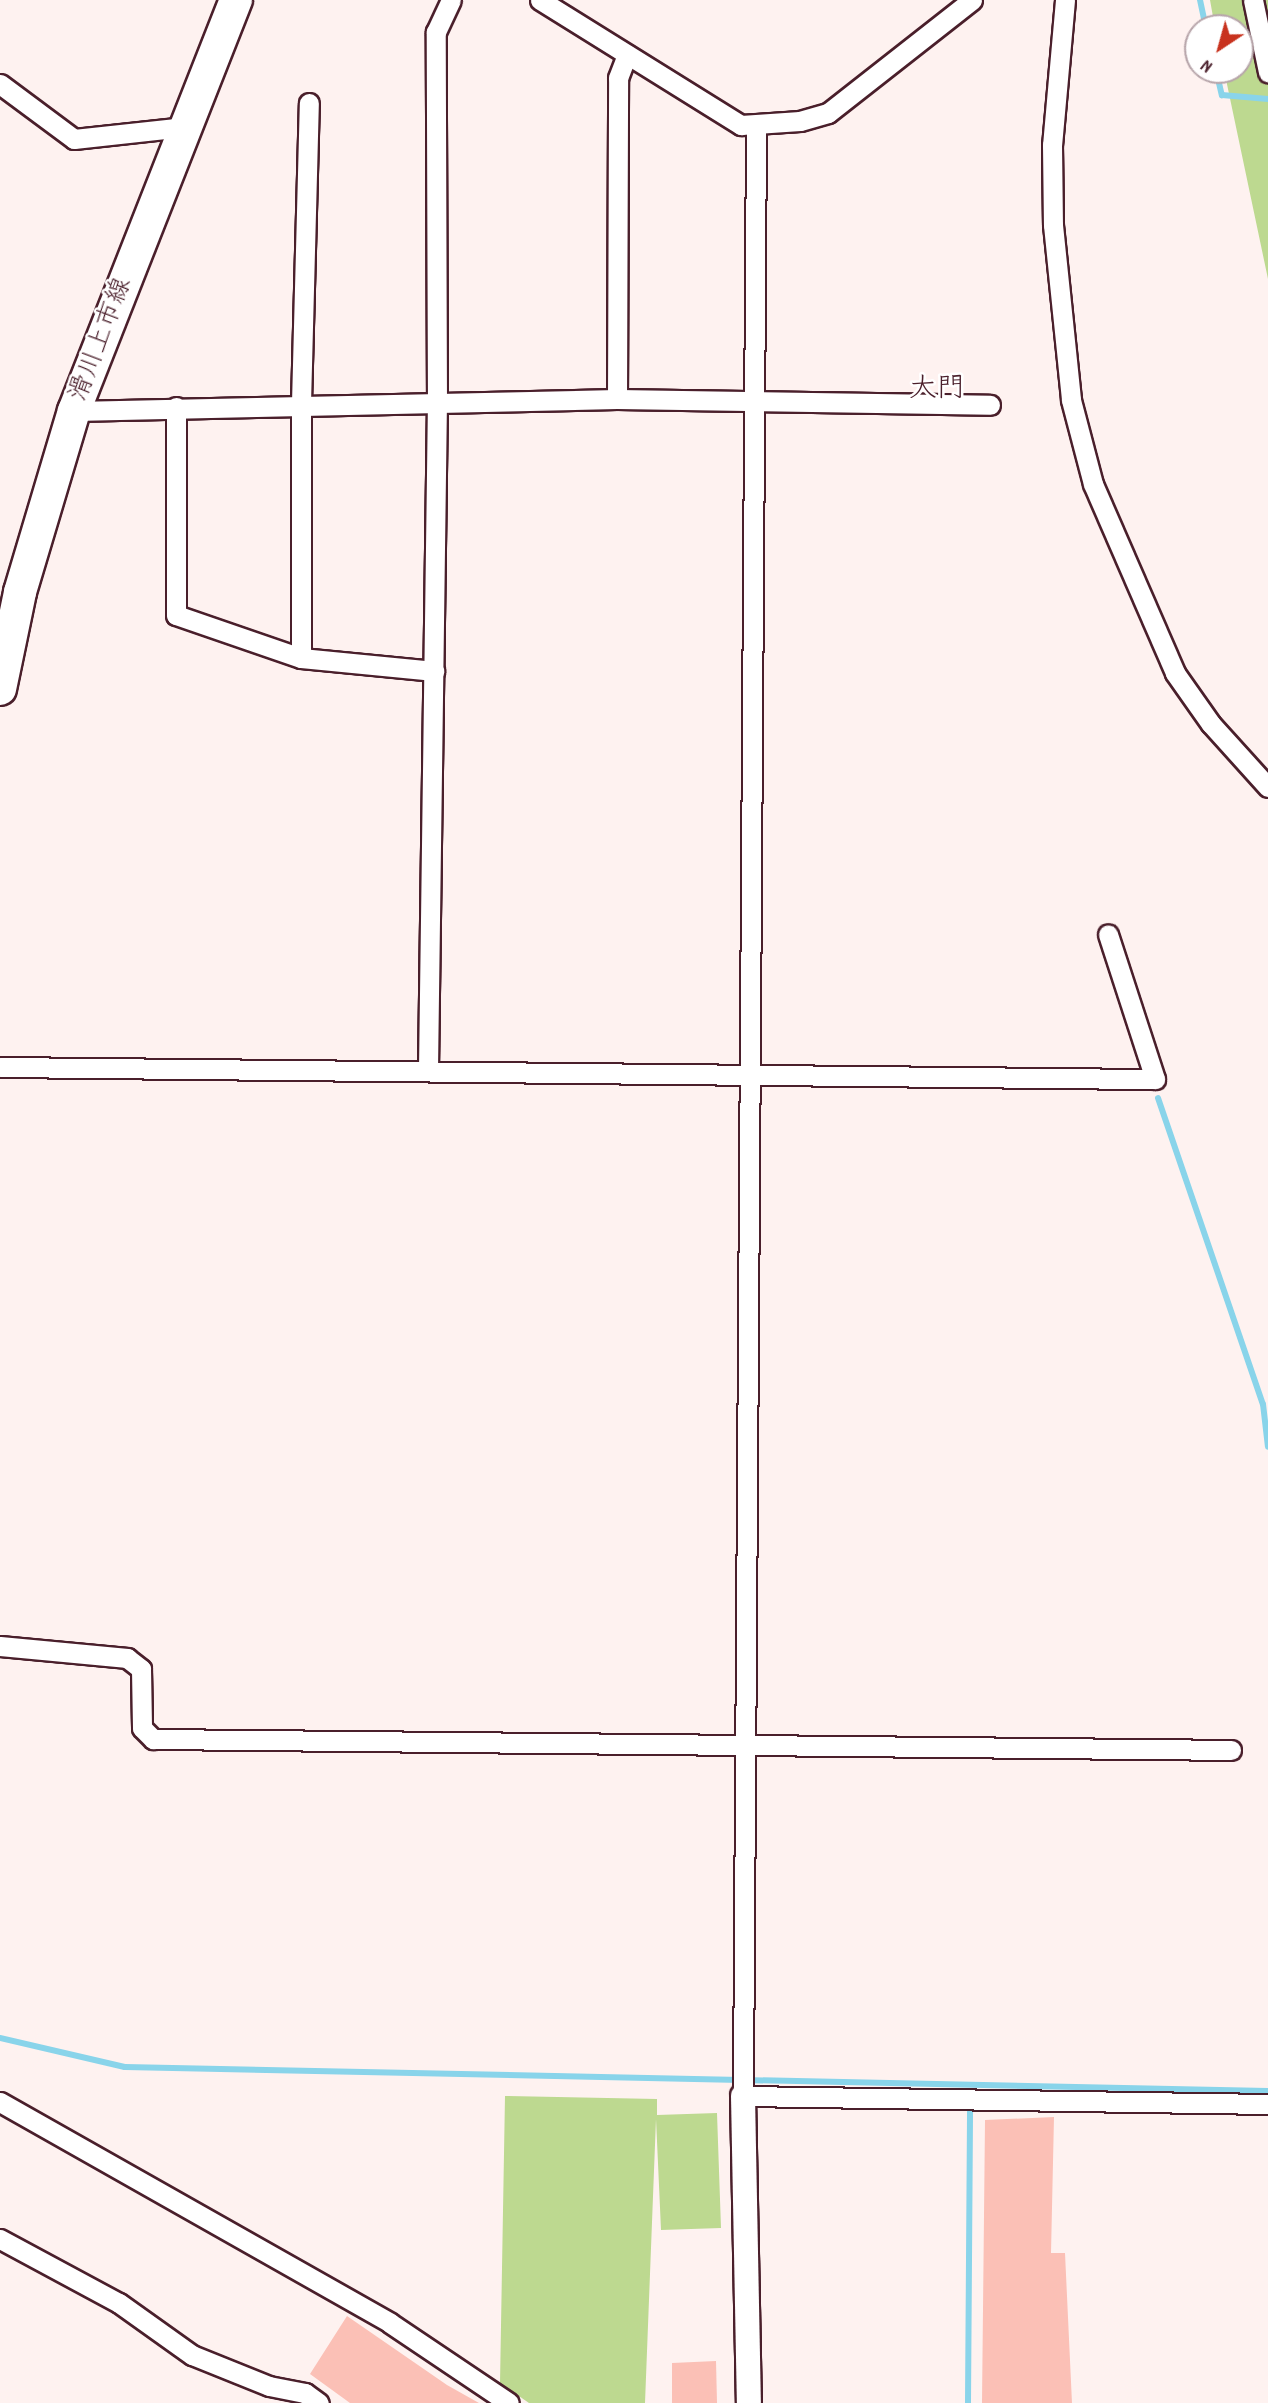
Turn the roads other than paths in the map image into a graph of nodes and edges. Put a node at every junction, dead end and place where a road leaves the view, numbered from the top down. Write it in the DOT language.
graph roads {
  1 [pos="236,0"];
  2 [pos="451,0"];
  3 [pos="540,0"];
  4 [pos="972,0"];
  5 [pos="1065,0"];
  6 [pos="1253,0"];
  7 [pos="627,55"];
  8 [pos="1268,72"];
  9 [pos="0,84"];
  10 [pos="309,103"];
  11 [pos="756,125"];
  12 [pos="185,127"];
  13 [pos="617,399"];
  14 [pos="437,402"];
  15 [pos="754,402"];
  16 [pos="301,403"];
  17 [pos="990,405"];
  18 [pos="176,407"];
  19 [pos="74,411"];
  20 [pos="301,658"];
  21 [pos="434,671"];
  22 [pos="0,690"];
  23 [pos="1268,787"];
  24 [pos="1108,934"];
  25 [pos="0,1067"];
  26 [pos="428,1069"];
  27 [pos="747,1073"];
  28 [pos="0,1646"];
  29 [pos="744,1744"];
  30 [pos="1231,1750"];
  31 [pos="743,2096"];
  32 [pos="0,2102"];
  33 [pos="1268,2104"];
  34 [pos="0,2239"];
  35 [pos="319,2403"];
  36 [pos="509,2403"];
  37 [pos="749,2403"];
  1 -- 12 [label="main road, 滑川上市線"];
  2 -- 14 [label="street"];
  3 -- 7 [label="street"];
  4 -- 11 [label="street"];
  5 -- 23 [label="street"];
  6 -- 8 [label="street"];
  7 -- 11 [label="street"];
  7 -- 13 [label="street"];
  9 -- 12 [label="street"];
  10 -- 16 [label="street"];
  11 -- 15 [label="street"];
  12 -- 19 [label="main road, 滑川上市線"];
  13 -- 14 [label="street"];
  13 -- 15 [label="street"];
  14 -- 16 [label="street"];
  14 -- 21 [label="street"];
  15 -- 17 [label="street"];
  15 -- 27 [label="street"];
  16 -- 18 [label="street"];
  16 -- 20 [label="street"];
  18 -- 19 [label="street"];
  18 -- 20 [label="street"];
  19 -- 22 [label="main road, 滑川上市線"];
  20 -- 21 [label="street"];
  21 -- 26 [label="street"];
  24 -- 27 [label="street"];
  25 -- 26 [label="street"];
  26 -- 27 [label="street"];
  27 -- 29 [label="street"];
  28 -- 29 [label="street"];
  29 -- 30 [label="street"];
  29 -- 31 [label="street"];
  31 -- 33 [label="street"];
  31 -- 37 [label="street"];
  32 -- 36 [label="street"];
  34 -- 35 [label="street"];
}
